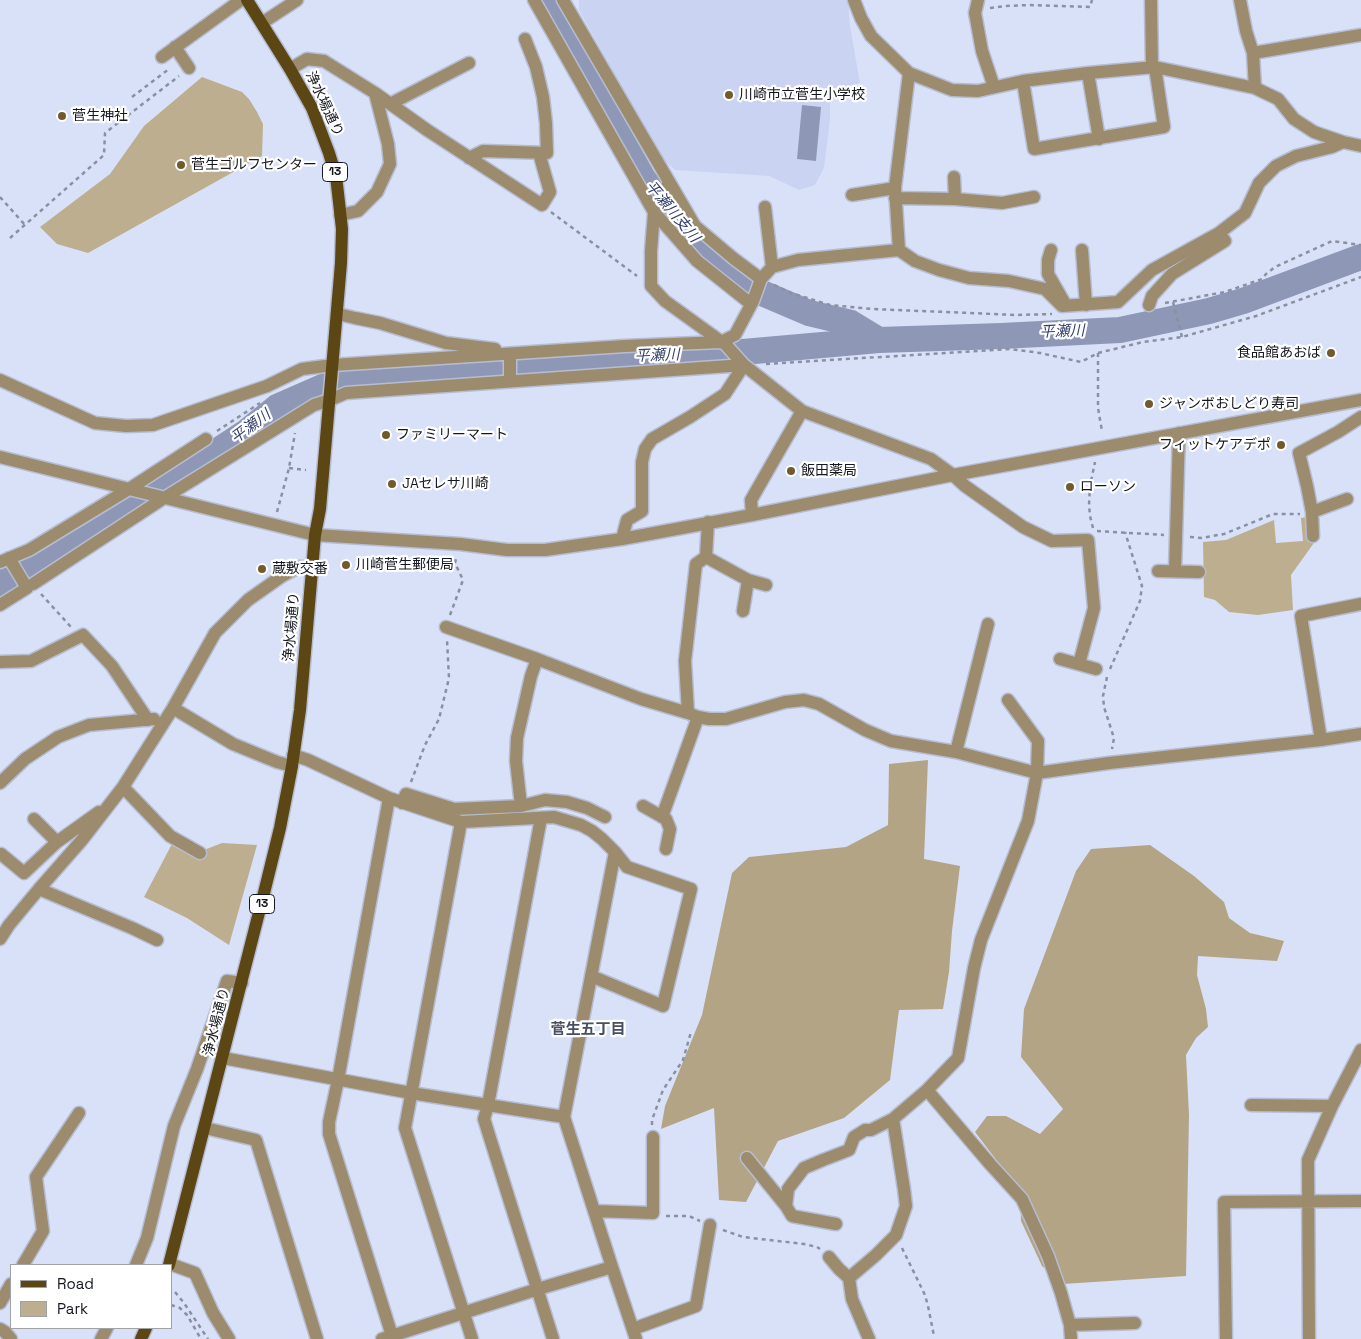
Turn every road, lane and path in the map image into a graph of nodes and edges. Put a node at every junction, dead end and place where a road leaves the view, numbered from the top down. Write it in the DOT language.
graph roads {
  1 [pos="241,0"];
  2 [pos="247,0"];
  3 [pos="297,0"];
  4 [pos="534,0"];
  5 [pos="563,0"];
  6 [pos="572,0"];
  7 [pos="854,0"];
  8 [pos="978,0"];
  9 [pos="1092,0"];
  10 [pos="1151,0"];
  11 [pos="1240,0"];
  12 [pos="975,13"];
  13 [pos="572,16"];
  14 [pos="262,23"];
  15 [pos="1361,35"];
  16 [pos="525,40"];
  17 [pos="175,47"];
  18 [pos="1253,53"];
  19 [pos="162,57"];
  20 [pos="469,63"];
  21 [pos="1154,67"];
  22 [pos="189,68"];
  23 [pos="290,70"];
  24 [pos="909,73"];
  25 [pos="1088,73"];
  26 [pos="153,81"];
  27 [pos="1023,81"];
  28 [pos="994,87"];
  29 [pos="1255,88"];
  30 [pos="375,93"];
  31 [pos="132,96"];
  32 [pos="390,104"];
  33 [pos="1099,139"];
  34 [pos="1343,142"];
  35 [pos="1361,146"];
  36 [pos="538,153"];
  37 [pos="469,158"];
  38 [pos="954,177"];
  39 [pos="669,182"];
  40 [pos="895,193"];
  41 [pos="852,195"];
  42 [pos="0,197"];
  43 [pos="1034,198"];
  44 [pos="955,199"];
  45 [pos="542,205"];
  46 [pos="765,207"];
  47 [pos="654,212"];
  48 [pos="340,215"];
  49 [pos="25,225"];
  50 [pos="1219,233"];
  51 [pos="10,238"];
  52 [pos="899,250"];
  53 [pos="1051,250"];
  54 [pos="1082,250"];
  55 [pos="772,268"];
  56 [pos="1361,277"];
  57 [pos="761,279"];
  58 [pos="651,286"];
  59 [pos="752,302"];
  60 [pos="1173,302"];
  61 [pos="1086,304"];
  62 [pos="1148,305"];
  63 [pos="1067,306"];
  64 [pos="338,314"];
  65 [pos="1182,337"];
  66 [pos="723,344"];
  67 [pos="1098,353"];
  68 [pos="510,354"];
  69 [pos="743,364"];
  70 [pos="333,365"];
  71 [pos="0,380"];
  72 [pos="510,381"];
  73 [pos="330,400"];
  74 [pos="1361,400"];
  75 [pos="260,404"];
  76 [pos="802,411"];
  77 [pos="298,415"];
  78 [pos="1361,417"];
  79 [pos="1102,430"];
  80 [pos="1179,434"];
  81 [pos="206,439"];
  82 [pos="1098,448"];
  83 [pos="0,458"];
  84 [pos="289,468"];
  85 [pos="306,470"];
  86 [pos="953,475"];
  87 [pos="130,489"];
  88 [pos="164,498"];
  89 [pos="1347,499"];
  90 [pos="277,512"];
  91 [pos="1312,512"];
  92 [pos="752,515"];
  93 [pos="708,522"];
  94 [pos="1125,532"];
  95 [pos="315,535"];
  96 [pos="1176,536"];
  97 [pos="1313,536"];
  98 [pos="622,539"];
  99 [pos="706,557"];
  100 [pos="456,559"];
  101 [pos="7,562"];
  102 [pos="312,567"];
  103 [pos="1175,570"];
  104 [pos="1158,571"];
  105 [pos="1199,572"];
  106 [pos="748,580"];
  107 [pos="27,583"];
  108 [pos="766,585"];
  109 [pos="1361,604"];
  110 [pos="0,605"];
  111 [pos="743,611"];
  112 [pos="988,624"];
  113 [pos="446,627"];
  114 [pos="83,635"];
  115 [pos="1060,658"];
  116 [pos="537,659"];
  117 [pos="0,662"];
  118 [pos="1079,664"];
  119 [pos="1096,668"];
  120 [pos="1008,700"];
  121 [pos="170,713"];
  122 [pos="693,715"];
  123 [pos="148,720"];
  124 [pos="1361,734"];
  125 [pos="1321,740"];
  126 [pos="956,752"];
  127 [pos="292,761"];
  128 [pos="1109,763"];
  129 [pos="1037,773"];
  130 [pos="0,783"];
  131 [pos="123,787"];
  132 [pos="389,798"];
  133 [pos="404,799"];
  134 [pos="108,806"];
  135 [pos="521,806"];
  136 [pos="643,806"];
  137 [pos="605,817"];
  138 [pos="662,817"];
  139 [pos="541,818"];
  140 [pos="34,819"];
  141 [pos="461,822"];
  142 [pos="57,842"];
  143 [pos="666,849"];
  144 [pos="615,852"];
  145 [pos="200,853"];
  146 [pos="1,854"];
  147 [pos="39,889"];
  148 [pos="0,940"];
  149 [pos="157,940"];
  150 [pos="591,976"];
  151 [pos="242,983"];
  152 [pos="691,1032"];
  153 [pos="1361,1050"];
  154 [pos="223,1058"];
  155 [pos="338,1080"];
  156 [pos="927,1090"];
  157 [pos="411,1093"];
  158 [pos="488,1105"];
  159 [pos="1251,1105"];
  160 [pos="1332,1106"];
  161 [pos="79,1113"];
  162 [pos="564,1117"];
  163 [pos="893,1119"];
  164 [pos="205,1128"];
  165 [pos="653,1137"];
  166 [pos="747,1158"];
  167 [pos="1361,1200"];
  168 [pos="1307,1201"];
  169 [pos="786,1206"];
  170 [pos="594,1211"];
  171 [pos="653,1213"];
  172 [pos="836,1224"];
  173 [pos="710,1225"];
  174 [pos="896,1235"];
  175 [pos="829,1257"];
  176 [pos="23,1264"];
  177 [pos="136,1264"];
  178 [pos="170,1264"];
  179 [pos="172,1266"];
  180 [pos="612,1267"];
  181 [pos="849,1278"];
  182 [pos="10,1286"];
  183 [pos="538,1289"];
  184 [pos="175,1292"];
  185 [pos="0,1303"];
  186 [pos="172,1305"];
  187 [pos="464,1313"];
  188 [pos="1135,1324"];
  189 [pos="1070,1325"];
  190 [pos="0,1329"];
  191 [pos="634,1334"];
  192 [pos="934,1336"];
  193 [pos="389,1338"];
  194 [pos="11,1339"];
  195 [pos="201,1339"];
  196 [pos="208,1339"];
  197 [pos="229,1339"];
  198 [pos="317,1339"];
  199 [pos="472,1339"];
  200 [pos="553,1339"];
  201 [pos="870,1339"];
  202 [pos="1070,1339"];
  203 [pos="1226,1339"];
  204 [pos="1309,1339"];
  1 -- 17 [label="street"];
  2 -- 14 [label="main road, 浄水場通り / 13"];
  3 -- 14 [label="street"];
  4 -- 47 [label="street"];
  5 -- 13 [label="street"];
  6 -- 13 [label="street"];
  7 -- 24 [label="street"];
  8 -- 12 [label="street"];
  9 -- 12 [label="path"];
  10 -- 21 [label="street"];
  11 -- 18 [label="street"];
  12 -- 28 [label="street"];
  13 -- 39 [label="street"];
  14 -- 23 [label="main road, 浄水場通り / 13"];
  15 -- 18 [label="street"];
  16 -- 36 [label="street"];
  17 -- 19 [label="street"];
  17 -- 22 [label="street"];
  18 -- 29 [label="street"];
  20 -- 32 [label="street"];
  21 -- 25 [label="street"];
  21 -- 29 [label="street"];
  21 -- 33 [label="street"];
  22 -- 49 [label="path"];
  23 -- 30 [label="street"];
  23 -- 48 [label="main road, 浄水場通り / 13"];
  24 -- 28 [label="street"];
  24 -- 40 [label="street"];
  25 -- 27 [label="street"];
  25 -- 33 [label="street"];
  26 -- 31 [label="path"];
  27 -- 28 [label="street"];
  27 -- 33 [label="street"];
  29 -- 34 [label="street"];
  30 -- 32 [label="street"];
  30 -- 48 [label="street"];
  32 -- 37 [label="street"];
  34 -- 35 [label="street"];
  34 -- 50 [label="street"];
  36 -- 37 [label="street"];
  36 -- 45 [label="street"];
  37 -- 45 [label="street"];
  38 -- 44 [label="street"];
  39 -- 47 [label="street"];
  39 -- 57 [label="street"];
  40 -- 41 [label="street"];
  40 -- 44 [label="street"];
  40 -- 52 [label="street"];
  42 -- 49 [label="path"];
  43 -- 44 [label="street"];
  45 -- 58 [label="path"];
  46 -- 55 [label="street"];
  47 -- 58 [label="street"];
  47 -- 59 [label="street"];
  48 -- 64 [label="main road, 浄水場通り / 13"];
  49 -- 51 [label="path"];
  50 -- 61 [label="street"];
  50 -- 62 [label="street"];
  52 -- 55 [label="street"];
  52 -- 63 [label="street"];
  53 -- 63 [label="street"];
  54 -- 61 [label="street"];
  55 -- 57 [label="street"];
  56 -- 65 [label="path"];
  57 -- 59 [label="street"];
  58 -- 66 [label="street"];
  59 -- 66 [label="street"];
  60 -- 65 [label="path"];
  61 -- 63 [label="street"];
  64 -- 68 [label="street"];
  64 -- 70 [label="main road, 浄水場通り / 13"];
  65 -- 67 [label="path"];
  66 -- 68 [label="street"];
  66 -- 69 [label="street"];
  67 -- 69 [label="path"];
  67 -- 79 [label="path"];
  68 -- 70 [label="street"];
  68 -- 72 [label="street"];
  69 -- 72 [label="street"];
  69 -- 76 [label="street"];
  69 -- 98 [label="street"];
  70 -- 71 [label="street"];
  70 -- 73 [label="main road, 浄水場通り / 13"];
  72 -- 73 [label="street"];
  73 -- 77 [label="street"];
  73 -- 95 [label="main road, 浄水場通り / 13"];
  74 -- 80 [label="street"];
  75 -- 81 [label="path"];
  76 -- 86 [label="street"];
  76 -- 92 [label="street"];
  77 -- 84 [label="path"];
  77 -- 88 [label="street"];
  78 -- 91 [label="street"];
  80 -- 82 [label="street"];
  80 -- 96 [label="street"];
  81 -- 87 [label="street"];
  82 -- 86 [label="street"];
  82 -- 94 [label="path"];
  83 -- 87 [label="street"];
  84 -- 85 [label="path"];
  84 -- 90 [label="path"];
  86 -- 92 [label="street"];
  86 -- 118 [label="street"];
  87 -- 88 [label="street"];
  87 -- 101 [label="street"];
  88 -- 95 [label="street"];
  88 -- 107 [label="street"];
  89 -- 91 [label="street"];
  91 -- 96 [label="path"];
  91 -- 97 [label="street"];
  92 -- 93 [label="street"];
  93 -- 98 [label="street"];
  93 -- 99 [label="street"];
  94 -- 96 [label="path"];
  94 -- 128 [label="path"];
  95 -- 98 [label="street"];
  95 -- 102 [label="main road, 浄水場通り / 13"];
  96 -- 103 [label="street"];
  99 -- 106 [label="street"];
  99 -- 122 [label="street"];
  100 -- 113 [label="path"];
  101 -- 107 [label="street"];
  102 -- 121 [label="street"];
  102 -- 127 [label="main road, 浄水場通り / 13"];
  103 -- 104 [label="street"];
  103 -- 105 [label="street"];
  106 -- 108 [label="street"];
  106 -- 111 [label="street"];
  107 -- 110 [label="street"];
  107 -- 114 [label="path"];
  109 -- 125 [label="street"];
  112 -- 126 [label="street"];
  113 -- 116 [label="street"];
  113 -- 133 [label="path"];
  114 -- 117 [label="street"];
  114 -- 123 [label="street"];
  115 -- 118 [label="street"];
  116 -- 122 [label="street"];
  116 -- 135 [label="street"];
  118 -- 119 [label="street"];
  120 -- 129 [label="street"];
  121 -- 123 [label="street"];
  121 -- 127 [label="street"];
  121 -- 131 [label="street"];
  122 -- 126 [label="street"];
  122 -- 138 [label="street"];
  123 -- 130 [label="street"];
  124 -- 125 [label="street"];
  125 -- 128 [label="street"];
  126 -- 129 [label="street"];
  127 -- 132 [label="street"];
  127 -- 151 [label="main road, 浄水場通り / 13"];
  128 -- 129 [label="street"];
  129 -- 156 [label="street"];
  131 -- 134 [label="street"];
  131 -- 145 [label="street"];
  132 -- 133 [label="street"];
  132 -- 155 [label="street"];
  133 -- 135 [label="street"];
  133 -- 141 [label="street"];
  134 -- 142 [label="street"];
  134 -- 147 [label="street"];
  135 -- 137 [label="street"];
  136 -- 138 [label="street"];
  138 -- 143 [label="street"];
  139 -- 141 [label="street"];
  139 -- 144 [label="street"];
  139 -- 158 [label="street"];
  140 -- 142 [label="street"];
  141 -- 157 [label="street"];
  142 -- 146 [label="street"];
  144 -- 150 [label="street"];
  144 -- 150 [label="street"];
  147 -- 148 [label="street"];
  147 -- 149 [label="street"];
  150 -- 162 [label="street"];
  151 -- 154 [label="main road, 浄水場通り / 13"];
  151 -- 177 [label="street"];
  152 -- 165 [label="path"];
  153 -- 160 [label="street"];
  154 -- 155 [label="street"];
  154 -- 164 [label="main road, 浄水場通り / 13"];
  155 -- 157 [label="street"];
  155 -- 193 [label="street"];
  156 -- 163 [label="street"];
  156 -- 189 [label="street"];
  157 -- 158 [label="street"];
  157 -- 187 [label="street"];
  158 -- 162 [label="street"];
  158 -- 183 [label="street"];
  159 -- 160 [label="street"];
  160 -- 168 [label="street"];
  161 -- 176 [label="street"];
  162 -- 170 [label="street"];
  163 -- 169 [label="street"];
  163 -- 174 [label="street"];
  164 -- 178 [label="main road, 浄水場通り / 13"];
  164 -- 198 [label="street"];
  165 -- 171 [label="street"];
  166 -- 169 [label="street"];
  167 -- 168 [label="street"];
  168 -- 203 [label="street"];
  168 -- 204 [label="street"];
  169 -- 172 [label="street"];
  170 -- 171 [label="street"];
  170 -- 180 [label="street"];
  171 -- 173 [label="path"];
  173 -- 175 [label="path"];
  173 -- 191 [label="street"];
  174 -- 181 [label="street"];
  174 -- 192 [label="path"];
  175 -- 181 [label="street"];
  179 -- 197 [label="street"];
  180 -- 183 [label="street"];
  180 -- 191 [label="street"];
  181 -- 201 [label="street"];
  182 -- 185 [label="street"];
  183 -- 187 [label="street"];
  183 -- 200 [label="street"];
  184 -- 196 [label="path"];
  186 -- 195 [label="path"];
  187 -- 193 [label="street"];
  187 -- 199 [label="street"];
  188 -- 189 [label="street"];
  189 -- 202 [label="street"];
  190 -- 194 [label="street"];
}
